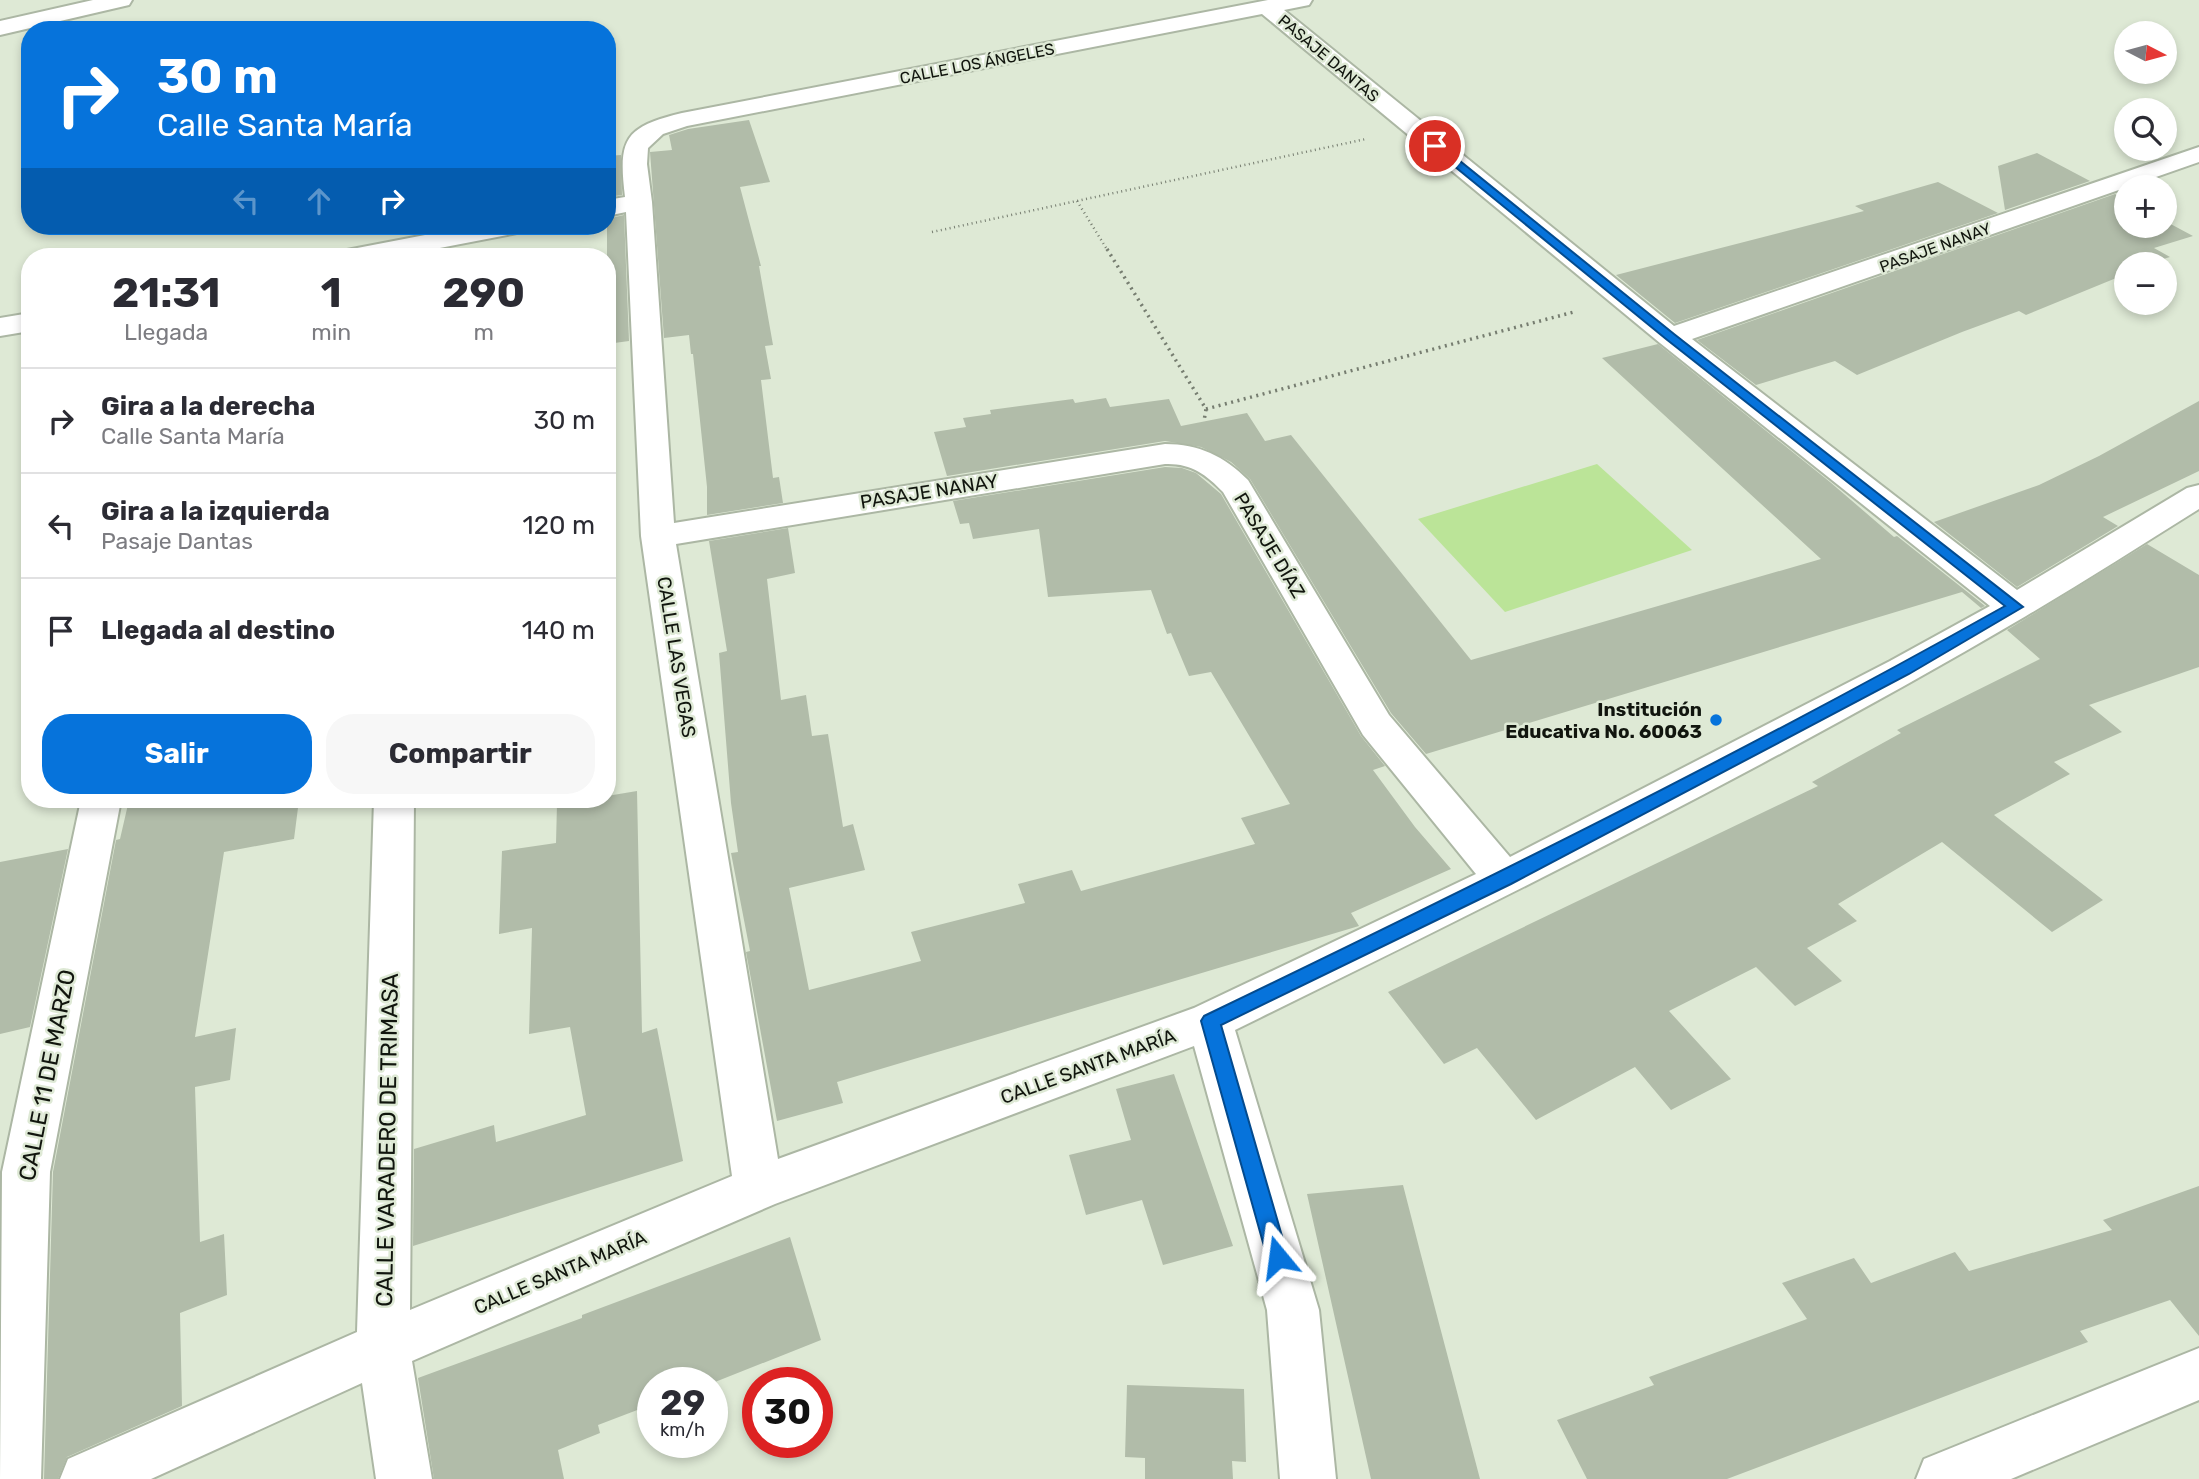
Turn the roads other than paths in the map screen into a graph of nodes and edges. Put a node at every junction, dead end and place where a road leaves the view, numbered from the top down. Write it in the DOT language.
graph roads {
  1 [pos="121,0"];
  2 [pos="1301,0"];
  3 [pos="1267,7"];
  4 [pos="30,21"];
  5 [pos="21,23"];
  6 [pos="0,28"];
  7 [pos="654,129"];
  8 [pos="2199,154"];
  9 [pos="623,205"];
  10 [pos="492,235"];
  11 [pos="470,245"];
  12 [pos="440,248"];
  13 [pos="21,323"];
  14 [pos="0,327"];
  15 [pos="1670,337"];
  16 [pos="1199,457"];
  17 [pos="2199,495"];
  18 [pos="658,536"];
  19 [pos="2015,607"];
  20 [pos="99,808"];
  21 [pos="394,808"];
  22 [pos="1504,879"];
  23 [pos="1210,1021"];
  24 [pos="758,1188"];
  25 [pos="383,1347"];
  26 [pos="2199,1374"];
  27 [pos="13,1479"];
  28 [pos="88,1479"];
  29 [pos="404,1479"];
  30 [pos="1308,1479"];
  31 [pos="1944,1479"];
  1 -- 4 [label="street"];
  2 -- 3 [label="street, CALLE LOS ÁNGELES"];
  3 -- 7 [label="street, CALLE LOS ÁNGELES"];
  3 -- 15 [label="street, PASAJE DANTAS"];
  5 -- 6 [label="street"];
  7 -- 9 [label="street, CALLE LAS VEGAS"];
  8 -- 15 [label="street, PASAJE NANAY"];
  9 -- 18 [label="street, CALLE LAS VEGAS"];
  10 -- 11 [label="street"];
  11 -- 12 [label="street"];
  13 -- 14 [label="street"];
  15 -- 19 [label="street, PASAJE DANTAS"];
  16 -- 18 [label="street, PASAJE NANAY"];
  16 -- 22 [label="street, PASAJE DÍAZ"];
  17 -- 19 [label="street, CALLE SANTA MARÍA"];
  18 -- 24 [label="street, CALLE LAS VEGAS"];
  19 -- 22 [label="street, CALLE SANTA MARÍA"];
  20 -- 27 [label="street, CALLE 11 DE MARZO"];
  21 -- 25 [label="street, CALLE VARADERO DE TRIMASA"];
  22 -- 23 [label="street, CALLE SANTA MARÍA"];
  23 -- 24 [label="street, CALLE SANTA MARÍA"];
  23 -- 30 [label="street"];
  24 -- 25 [label="street, CALLE SANTA MARÍA"];
  25 -- 28 [label="street, CALLE SANTA MARÍA"];
  25 -- 29 [label="street, CALLE VARADERO DE TRIMASA"];
  26 -- 31 [label="street"];
}
